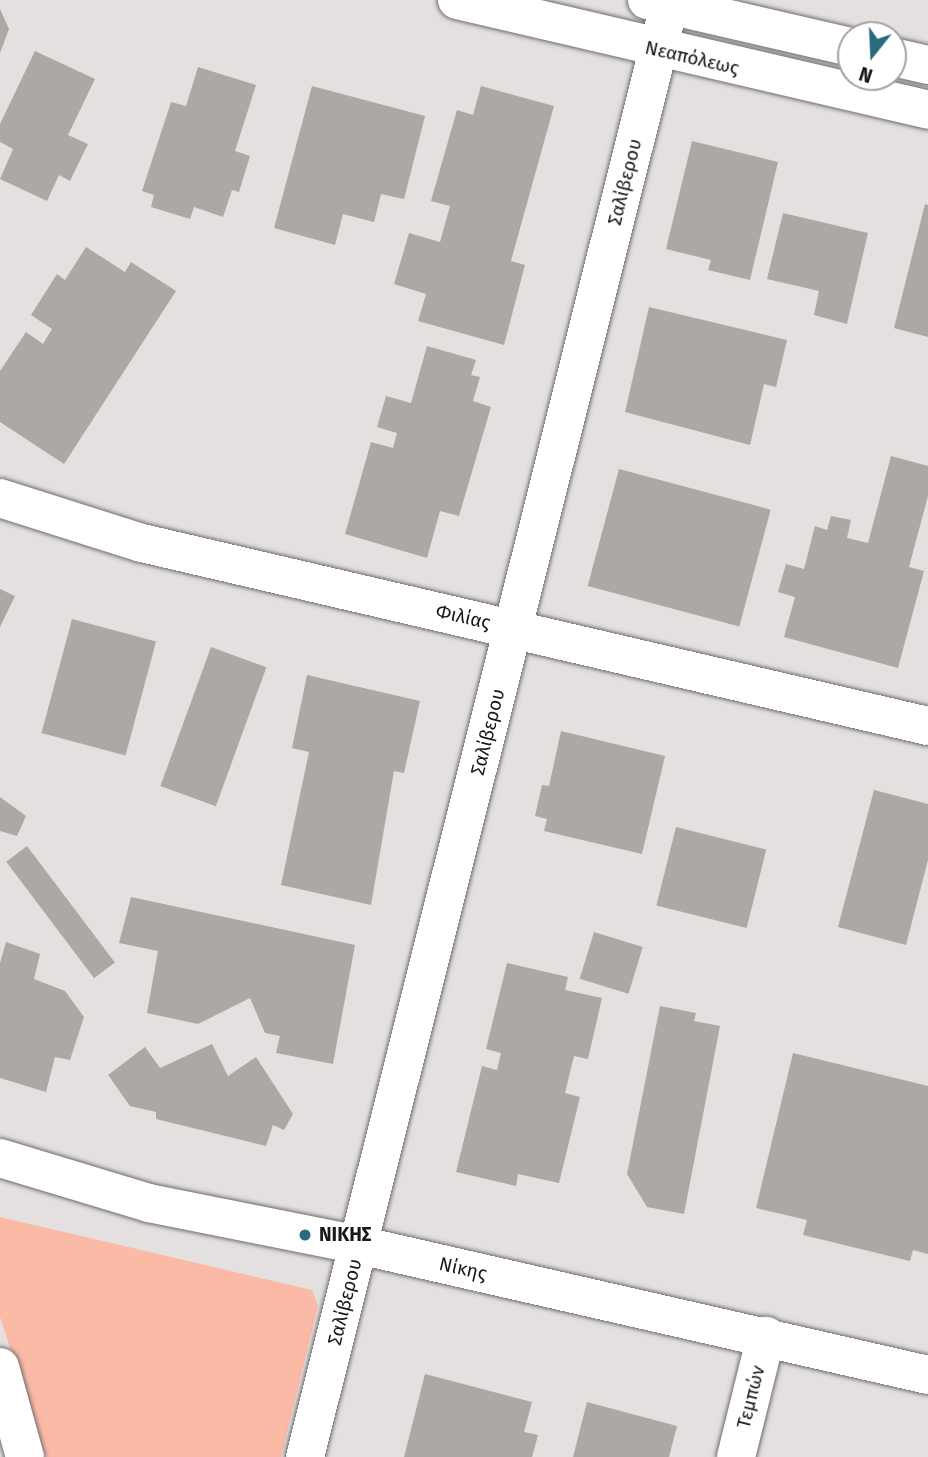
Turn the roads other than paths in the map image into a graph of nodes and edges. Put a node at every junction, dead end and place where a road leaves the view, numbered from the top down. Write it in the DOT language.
graph roads {
  1 [pos="457,0"];
  2 [pos="658,3"];
  3 [pos="837,44"];
  4 [pos="658,50"];
  5 [pos="907,60"];
  6 [pos="928,65"];
  7 [pos="928,110"];
  8 [pos="0,498"];
  9 [pos="513,629"];
  10 [pos="928,726"];
  11 [pos="0,1158"];
  12 [pos="359,1245"];
  13 [pos="766,1336"];
  14 [pos="0,1367"];
  15 [pos="928,1375"];
  16 [pos="25,1457"];
  17 [pos="305,1457"];
  18 [pos="736,1457"];
  1 -- 4 [label="street, Νεαπόλεως"];
  2 -- 3 [label="street"];
  2 -- 4 [label="street, Σαλίβερου"];
  4 -- 7 [label="street, Νεαπόλεως"];
  4 -- 9 [label="street, Σαλίβερου"];
  5 -- 6 [label="street"];
  8 -- 9 [label="street, Φιλίας"];
  9 -- 10 [label="street, Φιλίας"];
  9 -- 12 [label="street, Σαλίβερου"];
  11 -- 12 [label="street, Νίκης"];
  12 -- 13 [label="street, Νίκης"];
  12 -- 17 [label="street, Σαλίβερου"];
  13 -- 15 [label="street, Νίκης"];
  13 -- 18 [label="street, Τεμπών"];
  14 -- 16 [label="street"];
}
